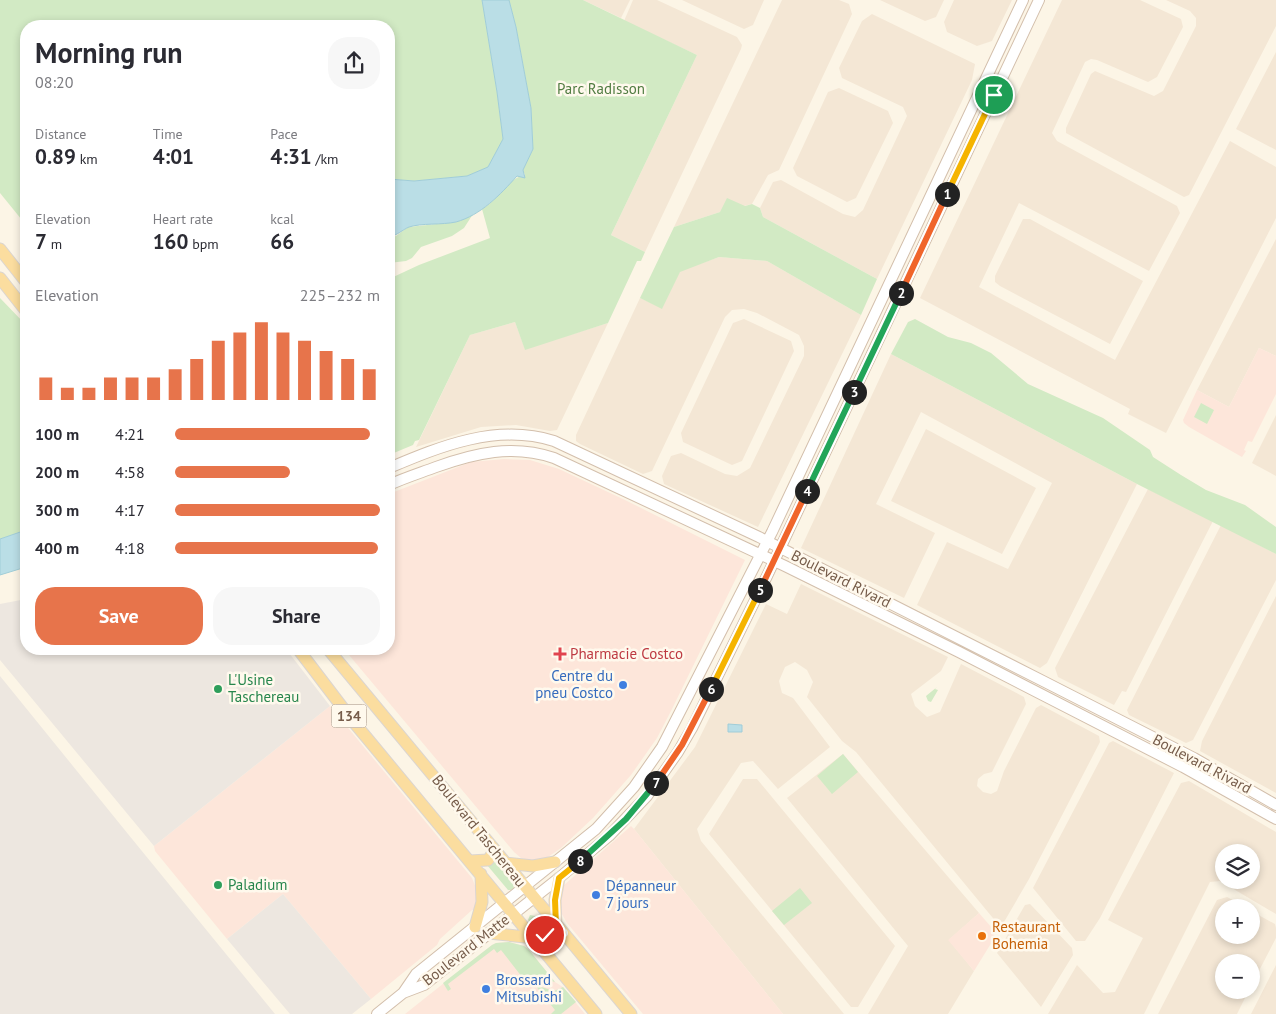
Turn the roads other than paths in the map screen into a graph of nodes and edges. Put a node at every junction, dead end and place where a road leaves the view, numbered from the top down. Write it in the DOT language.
graph roads {
  1 [pos="1023,0"];
  2 [pos="1039,0"];
  3 [pos="0,249"];
  4 [pos="20,274"];
  5 [pos="0,278"];
  6 [pos="20,303"];
  7 [pos="395,466"];
  8 [pos="395,484"];
  9 [pos="766,542"];
  10 [pos="780,548"];
  11 [pos="759,555"];
  12 [pos="774,561"];
  13 [pos="303,655"];
  14 [pos="333,655"];
  15 [pos="1276,805"];
  16 [pos="1276,819"];
  17 [pos="495,850"];
  18 [pos="470,860"];
  19 [pos="554,862"];
  20 [pos="506,863"];
  21 [pos="481,874"];
  22 [pos="559,878"];
  23 [pos="525,887"];
  24 [pos="534,898"];
  25 [pos="506,904"];
  26 [pos="514,913"];
  27 [pos="475,927"];
  28 [pos="560,929"];
  29 [pos="489,933"];
  30 [pos="536,941"];
  31 [pos="403,993"];
  32 [pos="377,1014"];
  33 [pos="596,1014"];
  34 [pos="630,1014"];
  1 -- 9 [label="main road, Boulevard Matte"];
  2 -- 10 [label="main road, Boulevard Matte"];
  3 -- 4 [label="main road"];
  5 -- 6 [label="main road"];
  7 -- 9 [label="main road, Boulevard Rivard"];
  8 -- 11 [label="main road, Boulevard Rivard"];
  9 -- 10 [label="main road, Boulevard Rivard"];
  9 -- 11 [label="main road, Boulevard Matte"];
  10 -- 12 [label="main road, Boulevard Matte"];
  10 -- 15 [label="main road, Boulevard Rivard"];
  11 -- 12 [label="main road, Boulevard Rivard"];
  11 -- 19 [label="main road, Boulevard Matte"];
  12 -- 16 [label="main road, Boulevard Rivard"];
  12 -- 22 [label="main road, Boulevard Matte"];
  13 -- 18 [label="main road, Boulevard Taschereau / 134"];
  14 -- 17 [label="main road, Boulevard Taschereau / 134"];
  17 -- 18 [label="main road"];
  17 -- 20 [label="main road, Boulevard Taschereau / 134"];
  18 -- 21 [label="main road, Boulevard Taschereau / 134"];
  19 -- 20 [label="main road"];
  19 -- 23 [label="main road, Boulevard Matte"];
  20 -- 23 [label="main road, Boulevard Taschereau / 134"];
  21 -- 25 [label="main road, Boulevard Taschereau / 134"];
  21 -- 27 [label="main road"];
  22 -- 24 [label="main road, Boulevard Matte"];
  22 -- 28 [label="main road"];
  23 -- 24 [label="main road, Boulevard Taschereau / 134"];
  23 -- 25 [label="main road, Boulevard Matte"];
  24 -- 26 [label="main road, Boulevard Matte"];
  24 -- 28 [label="main road, Boulevard Taschereau / 134"];
  25 -- 26 [label="main road, Boulevard Taschereau / 134"];
  25 -- 27 [label="main road, Boulevard Matte"];
  26 -- 29 [label="main road, Boulevard Matte"];
  26 -- 30 [label="main road, Boulevard Taschereau / 134"];
  27 -- 31 [label="main road, Boulevard Matte"];
  28 -- 30 [label="main road"];
  28 -- 34 [label="main road, Boulevard Taschereau / 134"];
  29 -- 30 [label="main road"];
  29 -- 31 [label="main road, Boulevard Matte"];
  30 -- 33 [label="main road, Boulevard Taschereau / 134"];
  31 -- 32 [label="main road, Boulevard Matte"];
}
